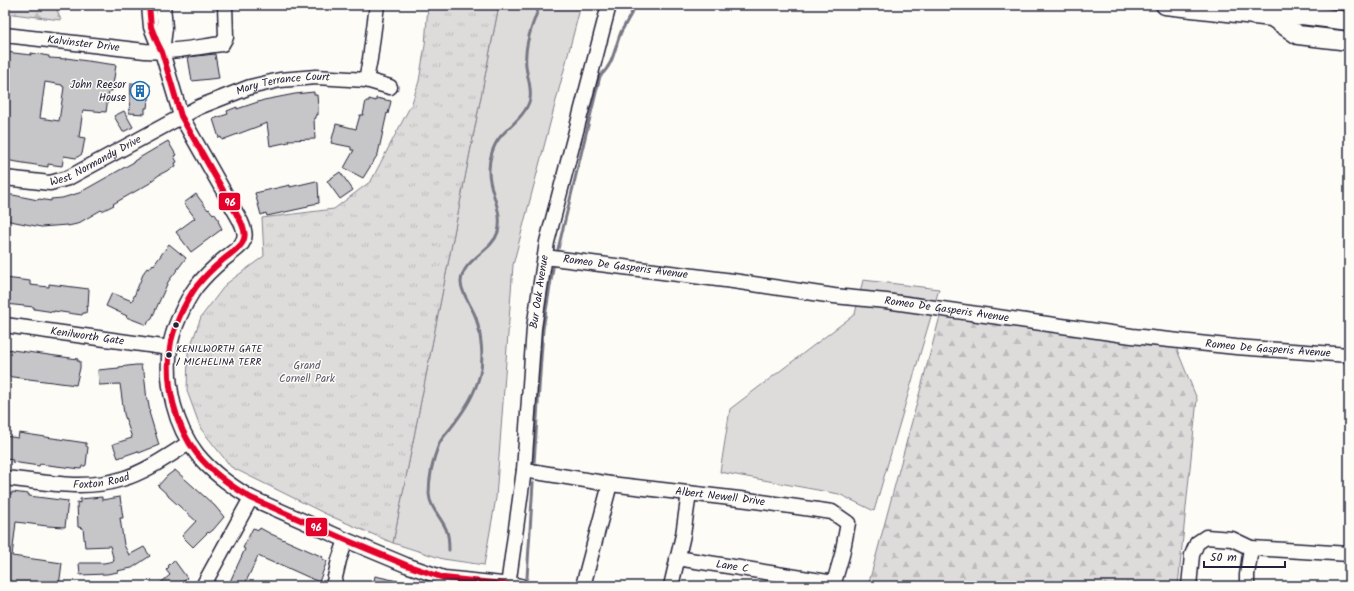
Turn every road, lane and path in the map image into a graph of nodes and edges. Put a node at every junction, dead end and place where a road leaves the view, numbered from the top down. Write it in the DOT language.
graph roads {
  1 [pos="149,5"];
  2 [pos="163,5"];
  3 [pos="225,5"];
  4 [pos="377,5"];
  5 [pos="609,5"];
  6 [pos="1165,5"];
  7 [pos="1272,17"];
  8 [pos="1349,21"];
  9 [pos="5,35"];
  10 [pos="1349,41"];
  11 [pos="162,52"];
  12 [pos="366,80"];
  13 [pos="390,87"];
  14 [pos="181,116"];
  15 [pos="5,178"];
  16 [pos="545,257"];
  17 [pos="5,324"];
  18 [pos="170,348"];
  19 [pos="1349,355"];
  20 [pos="190,443"];
  21 [pos="524,470"];
  22 [pos="5,478"];
  23 [pos="610,484"];
  24 [pos="690,493"];
  25 [pos="251,498"];
  26 [pos="346,540"];
  27 [pos="1252,548"];
  28 [pos="1349,554"];
  29 [pos="677,558"];
  30 [pos="833,585"];
  31 [pos="203,586"];
  32 [pos="333,586"];
  33 [pos="512,586"];
  34 [pos="583,586"];
  35 [pos="671,586"];
  36 [pos="1189,586"];
  37 [pos="1246,586"];
  1 -- 11 [label="street"];
  2 -- 11 [label="street"];
  3 -- 11 [label="street, Kalvinster Drive"];
  4 -- 12 [label="street"];
  5 -- 16 [label="street, Bur Oak Avenue"];
  6 -- 7 [label="main road"];
  7 -- 8 [label="main road"];
  7 -- 10 [label="main road"];
  9 -- 11 [label="street, Kalvinster Drive"];
  11 -- 14 [label="street"];
  12 -- 13 [label="street, Mary Terrance Court"];
  12 -- 14 [label="street, Mary Terrance Court"];
  14 -- 15 [label="street, West Normandy Drive"];
  14 -- 18 [label="street"];
  16 -- 19 [label="street, Romeo De Gasperis Avenue"];
  16 -- 21 [label="street, Bur Oak Avenue"];
  17 -- 18 [label="street, Kenilworth Gate"];
  18 -- 20 [label="street"];
  20 -- 22 [label="street, Foxton Road"];
  20 -- 25 [label="street"];
  21 -- 23 [label="street, Albert Newell Drive"];
  21 -- 33 [label="street, Bur Oak Avenue"];
  23 -- 24 [label="street, Albert Newell Drive"];
  23 -- 34 [label="street"];
  24 -- 29 [label="street"];
  24 -- 30 [label="street, Albert Newell Drive"];
  25 -- 26 [label="street"];
  25 -- 31 [label="street"];
  26 -- 32 [label="street"];
  26 -- 33 [label="street"];
  27 -- 28 [label="street"];
  27 -- 36 [label="street"];
  27 -- 37 [label="street"];
  29 -- 30 [label="street, Lane C"];
  29 -- 35 [label="street"];
}
